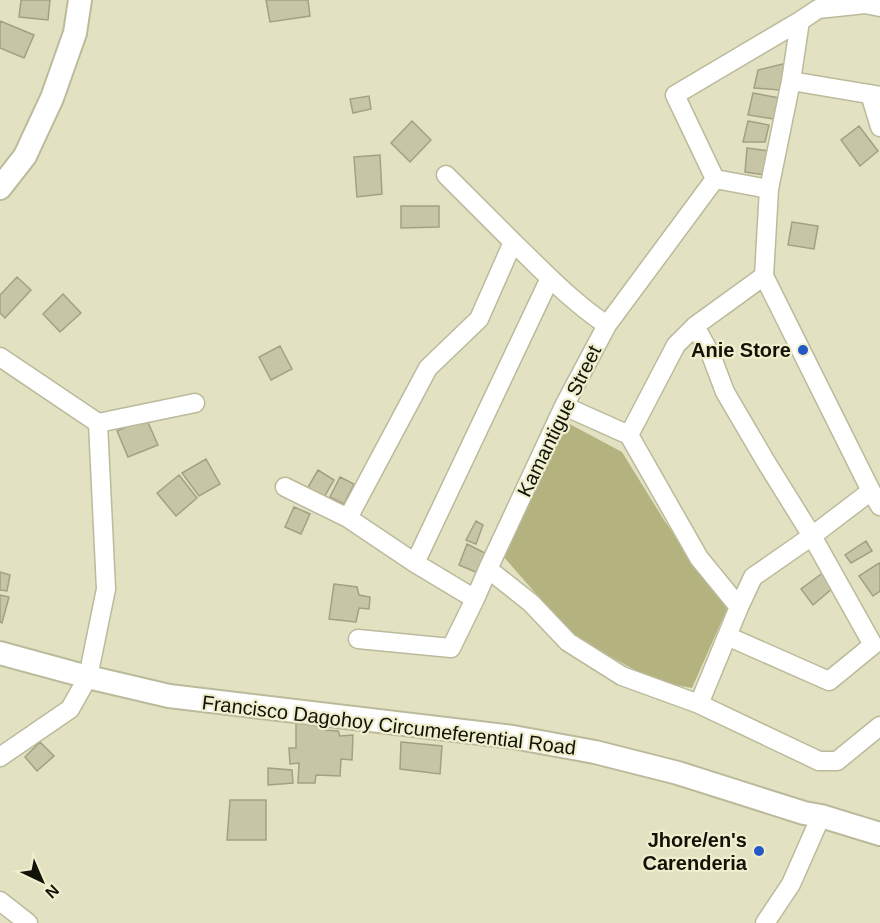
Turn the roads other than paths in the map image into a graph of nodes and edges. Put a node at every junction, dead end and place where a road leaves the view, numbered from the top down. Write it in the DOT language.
graph roads {
  1 [pos="80,0"];
  2 [pos="871,4"];
  3 [pos="800,21"];
  4 [pos="791,81"];
  5 [pos="875,95"];
  6 [pos="880,127"];
  7 [pos="446,175"];
  8 [pos="716,179"];
  9 [pos="0,188"];
  10 [pos="769,189"];
  11 [pos="513,242"];
  12 [pos="764,276"];
  13 [pos="550,278"];
  14 [pos="607,325"];
  15 [pos="695,326"];
  16 [pos="0,357"];
  17 [pos="195,404"];
  18 [pos="564,406"];
  19 [pos="98,423"];
  20 [pos="629,435"];
  21 [pos="285,487"];
  22 [pos="875,498"];
  23 [pos="348,518"];
  24 [pos="812,536"];
  25 [pos="415,563"];
  26 [pos="488,569"];
  27 [pos="475,599"];
  28 [pos="739,607"];
  29 [pos="727,636"];
  30 [pos="358,639"];
  31 [pos="0,654"];
  32 [pos="88,677"];
  33 [pos="699,704"];
  34 [pos="880,726"];
  35 [pos="0,757"];
  36 [pos="821,816"];
  37 [pos="880,834"];
  38 [pos="0,901"];
  39 [pos="28,923"];
  40 [pos="765,923"];
  1 -- 9 [label="main road"];
  2 -- 3 [label="street"];
  3 -- 4 [label="street"];
  3 -- 8 [label="street"];
  4 -- 5 [label="street"];
  4 -- 10 [label="street"];
  5 -- 6 [label="street"];
  7 -- 11 [label="street"];
  8 -- 10 [label="street"];
  8 -- 14 [label="street, Kamantigue Street"];
  10 -- 12 [label="street"];
  11 -- 13 [label="street"];
  11 -- 23 [label="street"];
  12 -- 15 [label="street"];
  12 -- 22 [label="street"];
  13 -- 14 [label="street"];
  13 -- 25 [label="street"];
  14 -- 18 [label="street, Kamantigue Street"];
  15 -- 20 [label="street"];
  15 -- 24 [label="street"];
  16 -- 19 [label="street"];
  17 -- 19 [label="street"];
  18 -- 20 [label="street"];
  18 -- 26 [label="street, Kamantigue Street"];
  19 -- 32 [label="street"];
  20 -- 28 [label="street"];
  21 -- 23 [label="street"];
  22 -- 24 [label="street"];
  23 -- 25 [label="street"];
  24 -- 28 [label="street"];
  24 -- 29 [label="street"];
  25 -- 27 [label="street"];
  26 -- 27 [label="street, Kamantigue Street"];
  26 -- 33 [label="street"];
  27 -- 30 [label="street, Kamantigue Street"];
  28 -- 29 [label="street"];
  29 -- 33 [label="street"];
  31 -- 32 [label="main road, Francisco Dagohoy Circumeferential Road"];
  32 -- 35 [label="street"];
  32 -- 36 [label="main road, Francisco Dagohoy Circumeferential Road"];
  33 -- 34 [label="street"];
  36 -- 37 [label="main road, Francisco Dagohoy Circumeferential Road"];
  36 -- 40 [label="street"];
  38 -- 39 [label="street"];
}
